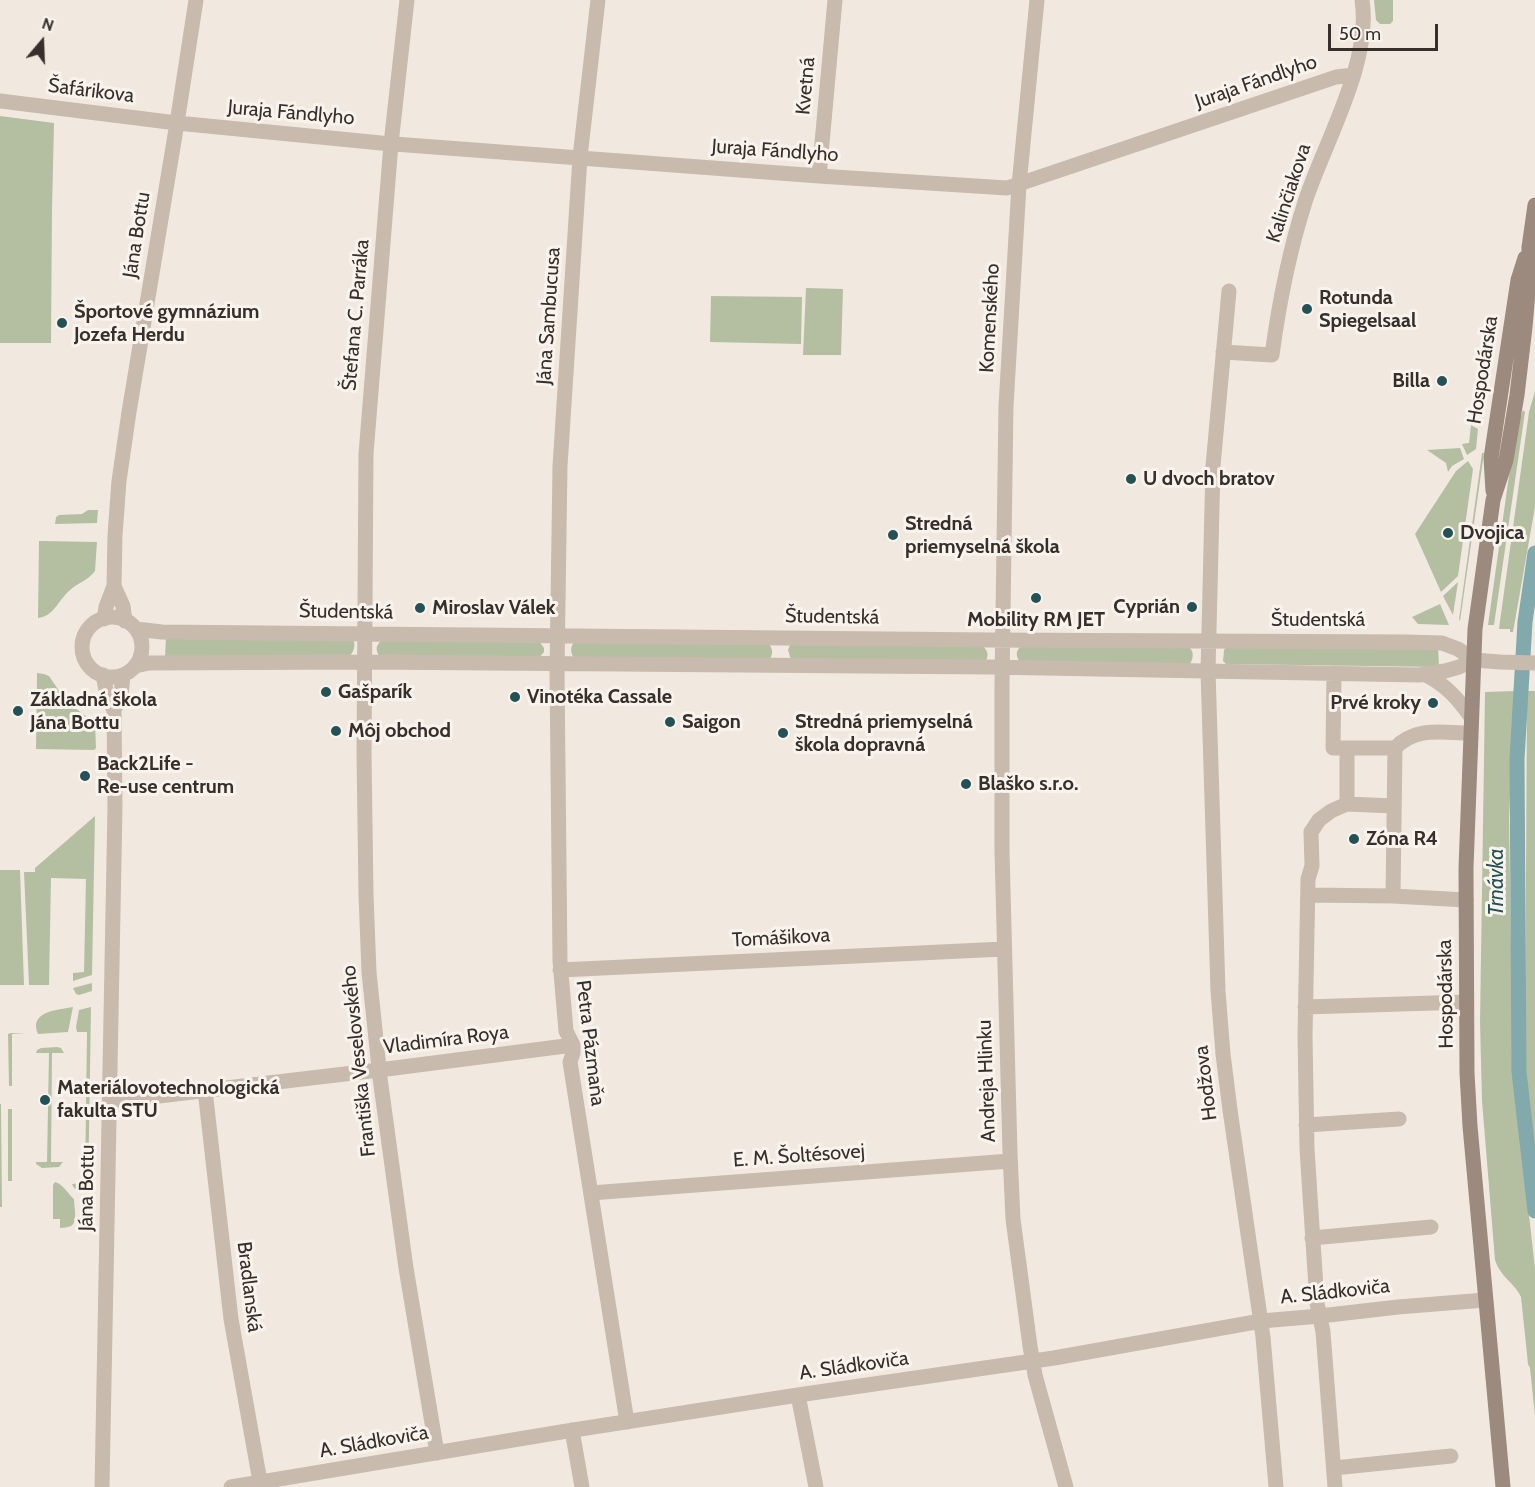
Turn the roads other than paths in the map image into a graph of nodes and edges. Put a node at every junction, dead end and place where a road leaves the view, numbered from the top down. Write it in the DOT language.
graph roads {
  1 [pos="196,0"];
  2 [pos="407,0"];
  3 [pos="598,0"];
  4 [pos="835,0"];
  5 [pos="1037,0"];
  6 [pos="1362,0"];
  7 [pos="1353,75"];
  8 [pos="0,101"];
  9 [pos="177,123"];
  10 [pos="391,144"];
  11 [pos="580,157"];
  12 [pos="819,176"];
  13 [pos="1019,185"];
  14 [pos="1535,205"];
  15 [pos="1229,291"];
  16 [pos="1223,352"];
  17 [pos="114,586"];
  18 [pos="104,619"];
  19 [pos="130,625"];
  20 [pos="366,633"];
  21 [pos="557,636"];
  22 [pos="1002,639"];
  23 [pos="1209,640"];
  24 [pos="1474,660"];
  25 [pos="365,662"];
  26 [pos="1535,663"];
  27 [pos="557,665"];
  28 [pos="1002,668"];
  29 [pos="129,670"];
  30 [pos="1208,671"];
  31 [pos="1334,673"];
  32 [pos="103,675"];
  33 [pos="1426,675"];
  34 [pos="114,710"];
  35 [pos="1471,717"];
  36 [pos="1470,733"];
  37 [pos="1347,748"];
  38 [pos="1395,748"];
  39 [pos="1347,804"];
  40 [pos="1394,806"];
  41 [pos="1308,895"];
  42 [pos="1393,896"];
  43 [pos="1466,900"];
  44 [pos="1004,949"];
  45 [pos="560,970"];
  46 [pos="1467,1002"];
  47 [pos="1305,1007"];
  48 [pos="573,1045"];
  49 [pos="380,1070"];
  50 [pos="205,1090"];
  51 [pos="110,1100"];
  52 [pos="1400,1119"];
  53 [pos="1306,1125"];
  54 [pos="1010,1161"];
  55 [pos="591,1192"];
  56 [pos="1431,1227"];
  57 [pos="1312,1238"];
  58 [pos="1485,1300"];
  59 [pos="1320,1316"];
  60 [pos="1261,1321"];
  61 [pos="1032,1361"];
  62 [pos="798,1395"];
  63 [pos="627,1422"];
  64 [pos="572,1430"];
  65 [pos="437,1452"];
  66 [pos="1451,1456"];
  67 [pos="1334,1468"];
  68 [pos="260,1485"];
  69 [pos="102,1487"];
  70 [pos="231,1487"];
  71 [pos="582,1487"];
  72 [pos="816,1487"];
  73 [pos="1066,1487"];
  74 [pos="1276,1487"];
  75 [pos="1335,1487"];
  76 [pos="1503,1487"];
  1 -- 9 [label="street, Jána Bottu"];
  2 -- 10 [label="street, Štefana C. Parráka"];
  3 -- 11 [label="street, Jána Sambucusa"];
  4 -- 12 [label="street, Kvetná"];
  5 -- 13 [label="street, Komenského"];
  6 -- 7 [label="street, Kalinčiakova"];
  7 -- 13 [label="street, Juraja Fándlyho"];
  7 -- 16 [label="street, Kalinčiakova"];
  8 -- 9 [label="street, Šafárikova"];
  9 -- 10 [label="street, Juraja Fándlyho"];
  9 -- 17 [label="street, Jána Bottu"];
  10 -- 11 [label="street, Juraja Fándlyho"];
  10 -- 20 [label="street, Štefana C. Parráka"];
  11 -- 12 [label="street, Juraja Fándlyho"];
  11 -- 21 [label="street, Jána Sambucusa"];
  12 -- 13 [label="street, Juraja Fándlyho"];
  13 -- 22 [label="street, Komenského"];
  14 -- 24 [label="street, Hospodárska"];
  15 -- 16 [label="street"];
  16 -- 23 [label="street"];
  17 -- 18 [label="street, Jána Bottu"];
  17 -- 19 [label="street, Jána Bottu"];
  18 -- 19 [label="street"];
  18 -- 32 [label="street, Jána Bottu"];
  19 -- 20 [label="street, Študentská"];
  19 -- 29 [label="street, Jána Bottu"];
  20 -- 21 [label="street, Študentská"];
  20 -- 25 [label="street, Štefana C. Parráka"];
  21 -- 22 [label="street, Študentská"];
  21 -- 27 [label="street, Jána Sambucusa"];
  22 -- 23 [label="street, Študentská"];
  22 -- 28 [label="street, Komenského"];
  23 -- 24 [label="street, Študentská"];
  23 -- 30 [label="street, Hodžova"];
  24 -- 26 [label="street"];
  24 -- 33 [label="street"];
  24 -- 35 [label="street, Hospodárska"];
  25 -- 27 [label="street"];
  25 -- 29 [label="street"];
  25 -- 49 [label="street, Františka Veselovského"];
  27 -- 28 [label="street"];
  27 -- 45 [label="street, Petra Pázmaňa"];
  28 -- 30 [label="street"];
  28 -- 44 [label="street, Andreja Hlinku"];
  29 -- 32 [label="street"];
  29 -- 34 [label="street, Jána Bottu"];
  30 -- 31 [label="street"];
  30 -- 60 [label="street, Hodžova"];
  31 -- 33 [label="street"];
  31 -- 37 [label="street"];
  32 -- 34 [label="street, Jána Bottu"];
  33 -- 35 [label="street"];
  34 -- 51 [label="street, Jána Bottu"];
  35 -- 36 [label="street, Hospodárska"];
  36 -- 38 [label="street"];
  36 -- 43 [label="street, Hospodárska"];
  37 -- 38 [label="street"];
  37 -- 39 [label="street"];
  38 -- 40 [label="street"];
  39 -- 40 [label="street"];
  39 -- 41 [label="street"];
  40 -- 42 [label="street"];
  41 -- 42 [label="street"];
  41 -- 47 [label="street"];
  42 -- 43 [label="street"];
  43 -- 46 [label="street, Hospodárska"];
  44 -- 45 [label="street, Tomášikova"];
  44 -- 54 [label="street, Andreja Hlinku"];
  45 -- 48 [label="street, Petra Pázmaňa"];
  46 -- 47 [label="street"];
  46 -- 58 [label="street, Hospodárska"];
  47 -- 53 [label="street"];
  48 -- 49 [label="street, Vladimíra Roya"];
  48 -- 55 [label="street, Petra Pázmaňa"];
  49 -- 50 [label="street, Vladimíra Roya"];
  49 -- 65 [label="street, Františka Veselovského"];
  50 -- 51 [label="street, Vladimíra Roya"];
  50 -- 68 [label="street, Bradlanská"];
  51 -- 69 [label="street, Jána Bottu"];
  52 -- 53 [label="street"];
  53 -- 57 [label="street"];
  54 -- 55 [label="street, E. M. Šoltésovej"];
  54 -- 61 [label="street, Andreja Hlinku"];
  55 -- 63 [label="street, Petra Pázmaňa"];
  56 -- 57 [label="street"];
  57 -- 59 [label="street"];
  58 -- 59 [label="street, A. Sládkoviča"];
  58 -- 76 [label="street, Hospodárska"];
  59 -- 60 [label="street, A. Sládkoviča"];
  59 -- 67 [label="street"];
  60 -- 61 [label="street, A. Sládkoviča"];
  60 -- 74 [label="street, Hodžova"];
  61 -- 62 [label="street, A. Sládkoviča"];
  61 -- 73 [label="street, Andreja Hlinku"];
  62 -- 63 [label="street, A. Sládkoviča"];
  62 -- 72 [label="street"];
  63 -- 64 [label="street, A. Sládkoviča"];
  64 -- 65 [label="street, A. Sládkoviča"];
  64 -- 71 [label="street"];
  65 -- 68 [label="street, A. Sládkoviča"];
  66 -- 67 [label="street"];
  67 -- 75 [label="street"];
  68 -- 70 [label="street, A. Sládkoviča"];
}
